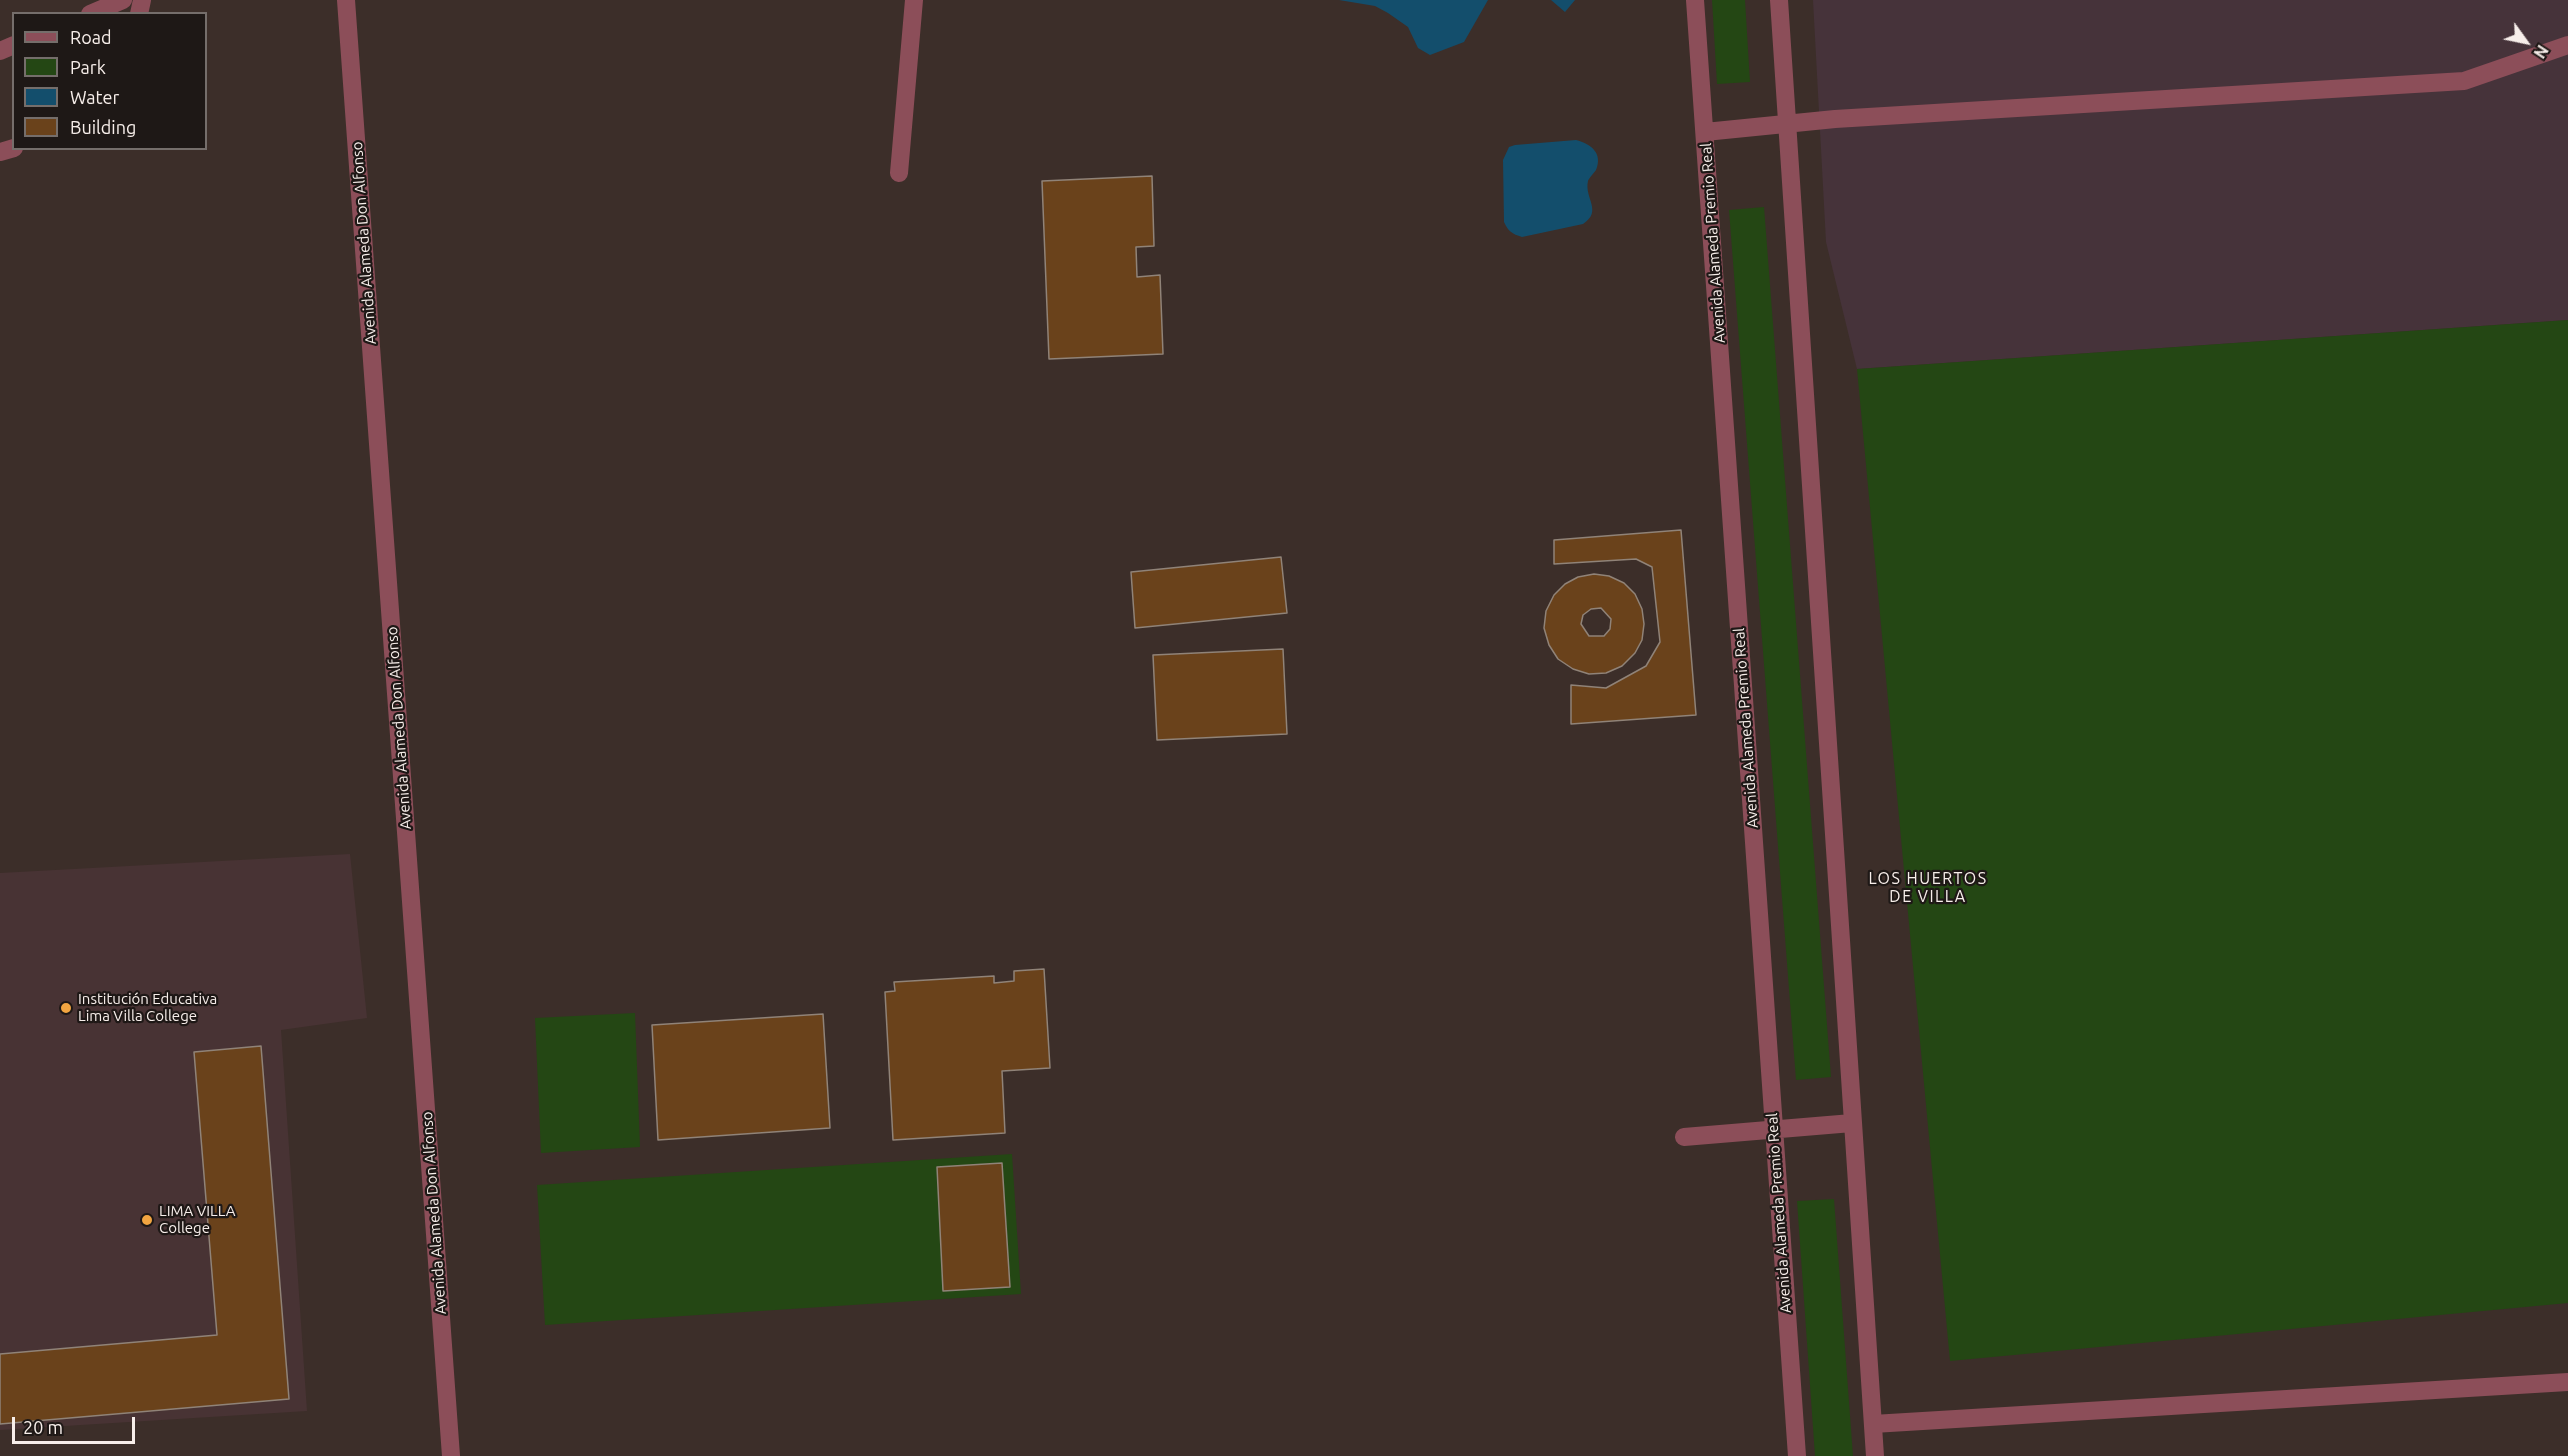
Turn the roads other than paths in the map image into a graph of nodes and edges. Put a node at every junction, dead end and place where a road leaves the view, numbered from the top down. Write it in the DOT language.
graph roads {
  1 [pos="123,0"];
  2 [pos="346,0"];
  3 [pos="914,0"];
  4 [pos="1695,0"];
  5 [pos="1779,0"];
  6 [pos="95,12"];
  7 [pos="2568,45"];
  8 [pos="1787,125"];
  9 [pos="1705,132"];
  10 [pos="899,173"];
  11 [pos="1852,1124"];
  12 [pos="1773,1129"];
  13 [pos="1684,1137"];
  14 [pos="2568,1382"];
  15 [pos="1873,1424"];
  16 [pos="451,1456"];
  17 [pos="1797,1456"];
  18 [pos="1875,1456"];
  1 -- 6 [label="street"];
  2 -- 16 [label="street, Avenida Alameda Don Alfonso"];
  3 -- 10 [label="street"];
  4 -- 9 [label="street, Avenida Alameda Premio Real"];
  5 -- 8 [label="street"];
  7 -- 8 [label="street"];
  8 -- 9 [label="street"];
  8 -- 11 [label="street"];
  9 -- 12 [label="street, Avenida Alameda Premio Real"];
  11 -- 12 [label="street"];
  11 -- 15 [label="street"];
  12 -- 13 [label="street"];
  12 -- 17 [label="street, Avenida Alameda Premio Real"];
  14 -- 15 [label="street"];
  15 -- 18 [label="street"];
}
